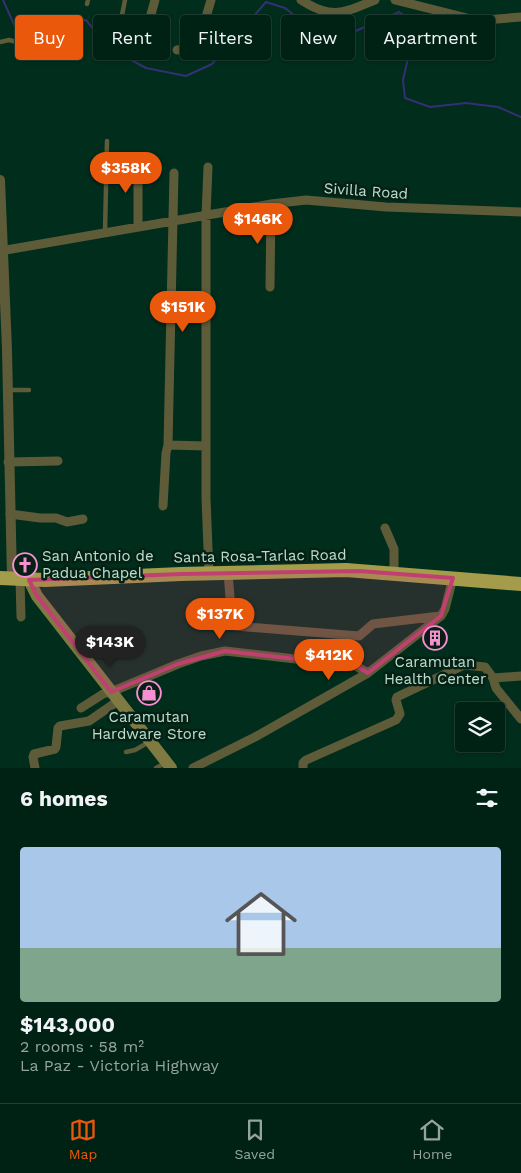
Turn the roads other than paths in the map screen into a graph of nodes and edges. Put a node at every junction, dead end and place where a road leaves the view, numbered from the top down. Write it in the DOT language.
graph roads {
  1 [pos="125,0"];
  2 [pos="155,0"];
  3 [pos="211,0"];
  4 [pos="301,0"];
  5 [pos="375,0"];
  6 [pos="395,0"];
  7 [pos="122,15"];
  8 [pos="151,15"];
  9 [pos="521,17"];
  10 [pos="15,41"];
  11 [pos="0,42"];
  12 [pos="176,50"];
  13 [pos="107,141"];
  14 [pos="138,162"];
  15 [pos="208,167"];
  16 [pos="174,173"];
  17 [pos="0,180"];
  18 [pos="271,204"];
  19 [pos="521,212"];
  20 [pos="206,215"];
  21 [pos="174,220"];
  22 [pos="138,226"];
  23 [pos="105,232"];
  24 [pos="1,251"];
  25 [pos="270,286"];
  26 [pos="4,354"];
  27 [pos="8,390"];
  28 [pos="29,390"];
  29 [pos="168,445"];
  30 [pos="206,446"];
  31 [pos="58,461"];
  32 [pos="6,468"];
  33 [pos="163,506"];
  34 [pos="10,514"];
  35 [pos="83,519"];
  36 [pos="385,528"];
  37 [pos="228,573"];
  38 [pos="394,573"];
  39 [pos="209,574"];
  40 [pos="453,578"];
  41 [pos="15,579"];
  42 [pos="521,584"];
  43 [pos="440,616"];
  44 [pos="21,617"];
  45 [pos="368,672"];
  46 [pos="521,676"];
  47 [pos="493,678"];
  48 [pos="115,696"];
  49 [pos="82,708"];
  50 [pos="521,719"];
  51 [pos="150,742"];
  52 [pos="126,752"];
  53 [pos="165,766"];
  54 [pos="36,768"];
  55 [pos="193,768"];
  56 [pos="303,768"];
  1 -- 7 [label="lane"];
  2 -- 8 [label="street"];
  3 -- 12 [label="street"];
  4 -- 5 [label="street"];
  6 -- 9 [label="street"];
  10 -- 11 [label="lane"];
  13 -- 23 [label="lane"];
  14 -- 22 [label="street"];
  15 -- 20 [label="street"];
  16 -- 21 [label="street"];
  17 -- 24 [label="street"];
  18 -- 19 [label="street, Sivilla Road"];
  18 -- 20 [label="street, Sivilla Road"];
  18 -- 25 [label="street"];
  20 -- 21 [label="street, Sivilla Road"];
  20 -- 30 [label="street"];
  21 -- 22 [label="street, Sivilla Road"];
  21 -- 29 [label="street"];
  22 -- 23 [label="street, Sivilla Road"];
  23 -- 24 [label="street, Sivilla Road"];
  24 -- 26 [label="street"];
  26 -- 27 [label="street"];
  27 -- 28 [label="lane"];
  27 -- 32 [label="street"];
  29 -- 30 [label="street"];
  29 -- 33 [label="street"];
  30 -- 39 [label="street"];
  31 -- 32 [label="street"];
  32 -- 34 [label="street"];
  34 -- 35 [label="street"];
  34 -- 41 [label="street"];
  36 -- 38 [label="street"];
  37 -- 38 [label="highway, Santa Rosa-Tarlac Road"];
  37 -- 39 [label="highway, Santa Rosa-Tarlac Road"];
  37 -- 43 [label="street"];
  38 -- 40 [label="highway, Santa Rosa-Tarlac Road"];
  39 -- 41 [label="highway, Santa Rosa-Tarlac Road"];
  40 -- 42 [label="highway, Santa Rosa-Tarlac Road"];
  40 -- 43 [label="street"];
  41 -- 44 [label="street"];
  41 -- 48 [label="main road"];
  43 -- 45 [label="street"];
  45 -- 48 [label="street"];
  45 -- 55 [label="street"];
  46 -- 47 [label="street"];
  47 -- 50 [label="street"];
  47 -- 56 [label="street"];
  48 -- 49 [label="street"];
  48 -- 51 [label="main road"];
  48 -- 54 [label="street"];
  51 -- 52 [label="lane"];
  51 -- 53 [label="main road"];
}
